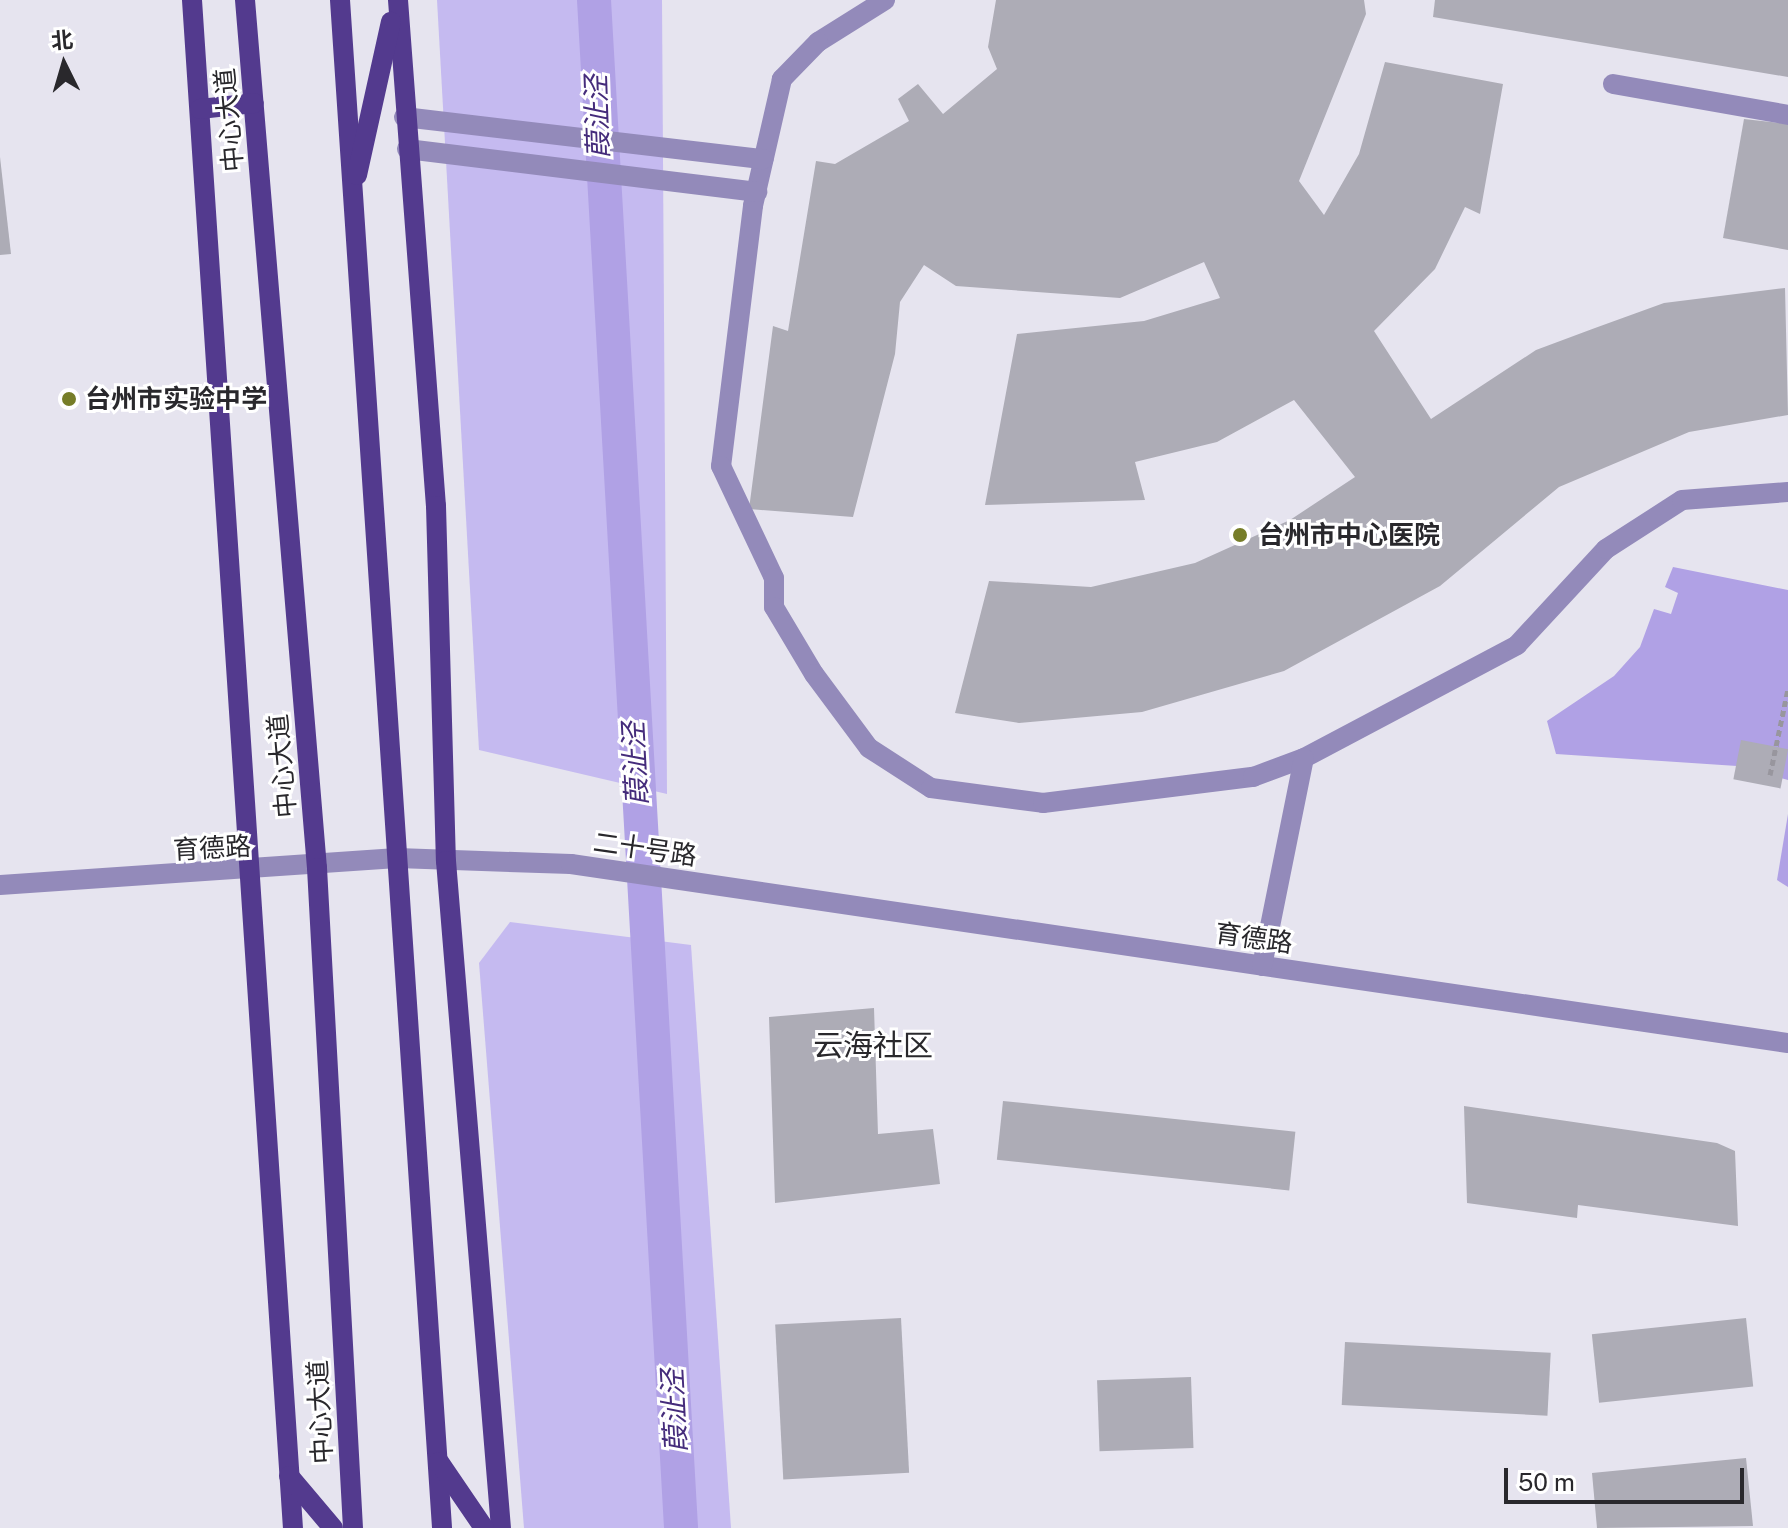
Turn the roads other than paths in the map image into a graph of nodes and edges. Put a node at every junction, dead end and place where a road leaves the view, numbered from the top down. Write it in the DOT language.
graph roads {
  1 [pos="192,0"];
  2 [pos="245,0"];
  3 [pos="340,0"];
  4 [pos="396,0"];
  5 [pos="885,0"];
  6 [pos="1613,84"];
  7 [pos="254,103"];
  8 [pos="200,109"];
  9 [pos="1788,115"];
  10 [pos="404,117"];
  11 [pos="407,149"];
  12 [pos="764,159"];
  13 [pos="757,192"];
  14 [pos="353,194"];
  15 [pos="1788,492"];
  16 [pos="1304,758"];
  17 [pos="397,858"];
  18 [pos="446,861"];
  19 [pos="571,864"];
  20 [pos="317,868"];
  21 [pos="251,872"];
  22 [pos="0,885"];
  23 [pos="712,885"];
  24 [pos="1262,966"];
  25 [pos="1788,1043"];
  26 [pos="437,1461"];
  27 [pos="289,1476"];
  28 [pos="293,1528"];
  29 [pos="333,1528"];
  30 [pos="353,1528"];
  31 [pos="442,1528"];
  32 [pos="484,1528"];
  33 [pos="501,1528"];
  1 -- 8 [label="main road"];
  2 -- 7 [label="main road, 中心大道"];
  3 -- 14 [label="main road"];
  4 -- 10 [label="main road"];
  4 -- 14 [label="main road"];
  5 -- 12 [label="street"];
  6 -- 9 [label="street"];
  7 -- 8 [label="main road"];
  7 -- 20 [label="main road, 中心大道"];
  8 -- 21 [label="main road"];
  10 -- 11 [label="main road"];
  10 -- 12 [label="street"];
  11 -- 13 [label="street"];
  11 -- 18 [label="main road"];
  12 -- 13 [label="street"];
  13 -- 16 [label="street"];
  14 -- 17 [label="main road"];
  15 -- 16 [label="street"];
  16 -- 24 [label="street"];
  17 -- 18 [label="street, 育德路"];
  17 -- 20 [label="street, 育德路"];
  17 -- 26 [label="main road"];
  18 -- 19 [label="street, 育德路"];
  18 -- 33 [label="main road"];
  19 -- 23 [label="street, 二十号路"];
  20 -- 21 [label="street, 育德路"];
  20 -- 30 [label="main road, 中心大道"];
  21 -- 22 [label="street, 育德路"];
  21 -- 27 [label="main road"];
  23 -- 24 [label="street, 育德路"];
  24 -- 25 [label="street, 育德路"];
  26 -- 31 [label="main road"];
  26 -- 32 [label="main road"];
  27 -- 28 [label="main road"];
  27 -- 29 [label="main road"];
}
